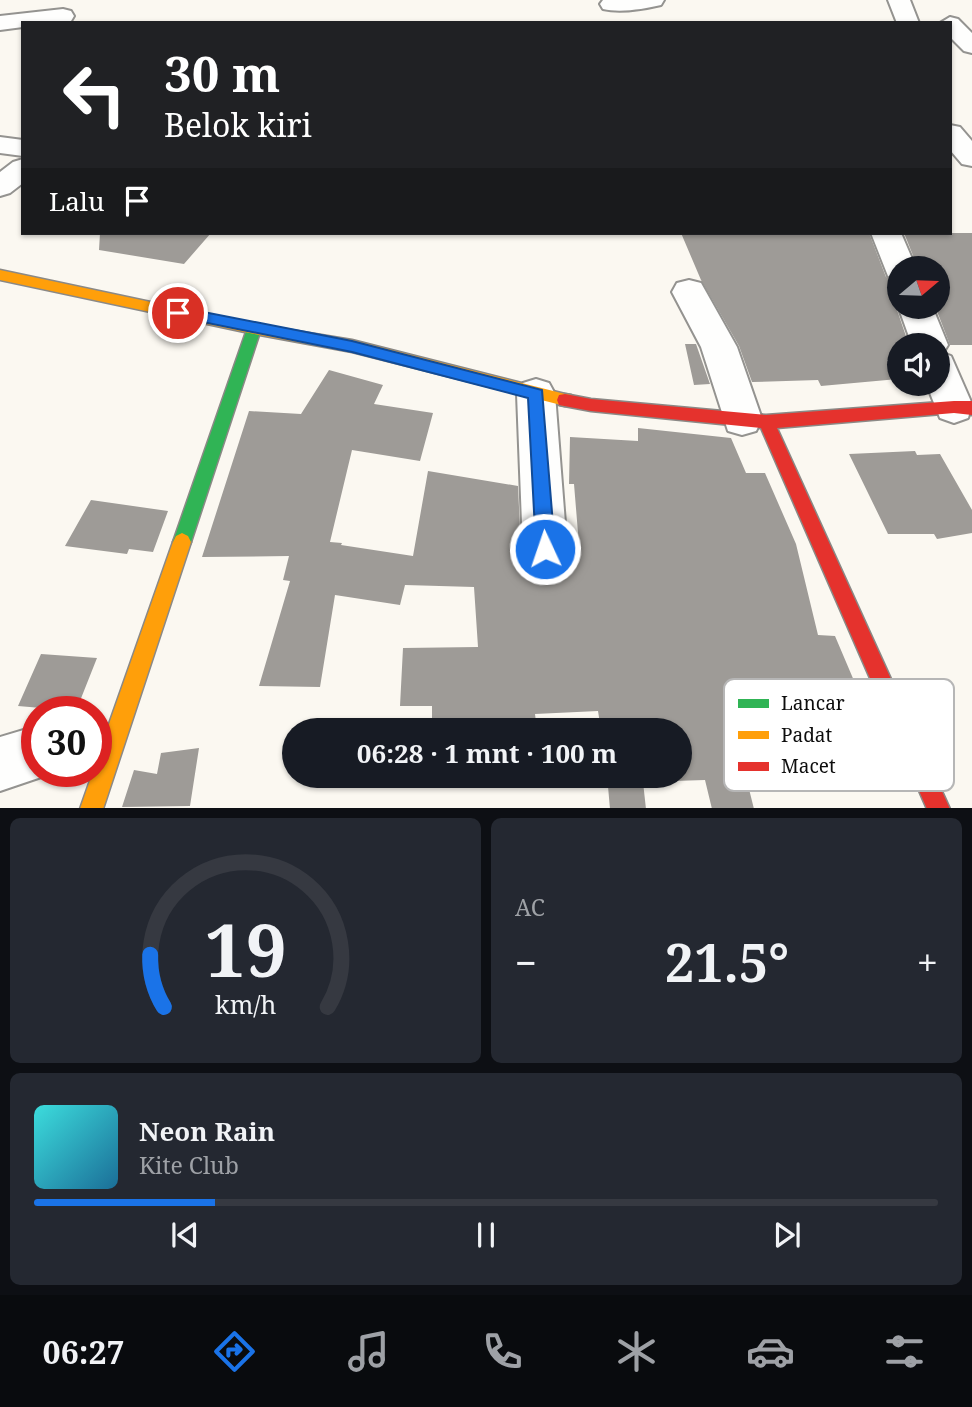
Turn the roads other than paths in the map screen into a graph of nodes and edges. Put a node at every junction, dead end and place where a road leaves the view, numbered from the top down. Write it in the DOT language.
graph roads {
  1 [pos="653,0"];
  2 [pos="899,0"];
  3 [pos="611,5"];
  4 [pos="63,13"];
  5 [pos="907,21"];
  6 [pos="0,23"];
  7 [pos="952,26"];
  8 [pos="972,46"];
  9 [pos="952,135"];
  10 [pos="0,145"];
  11 [pos="21,148"];
  12 [pos="972,158"];
  13 [pos="21,170"];
  14 [pos="0,187"];
  15 [pos="887,235"];
  16 [pos="895,256"];
  17 [pos="0,275"];
  18 [pos="689,292"];
  19 [pos="254,329"];
  20 [pos="950,386"];
  21 [pos="536,394"];
  22 [pos="963,408"];
  23 [pos="754,420"];
  24 [pos="545,549"];
  25 [pos="877,679"];
  26 [pos="112,720"];
  27 [pos="21,758"];
  28 [pos="0,764"];
  29 [pos="96,787"];
  30 [pos="931,791"];
  31 [pos="91,808"];
  32 [pos="939,808"];
  1 -- 3 [label="street"];
  2 -- 5 [label="street"];
  4 -- 6 [label="street"];
  7 -- 8 [label="street"];
  9 -- 12 [label="street"];
  10 -- 11 [label="street"];
  13 -- 14 [label="street"];
  15 -- 16 [label="street"];
  17 -- 19 [label="street"];
  18 -- 23 [label="street"];
  19 -- 21 [label="street"];
  19 -- 26 [label="street"];
  20 -- 22 [label="street"];
  21 -- 23 [label="street"];
  21 -- 24 [label="street"];
  22 -- 23 [label="street"];
  23 -- 25 [label="street"];
  27 -- 28 [label="street"];
  29 -- 31 [label="street"];
  30 -- 32 [label="street"];
}
